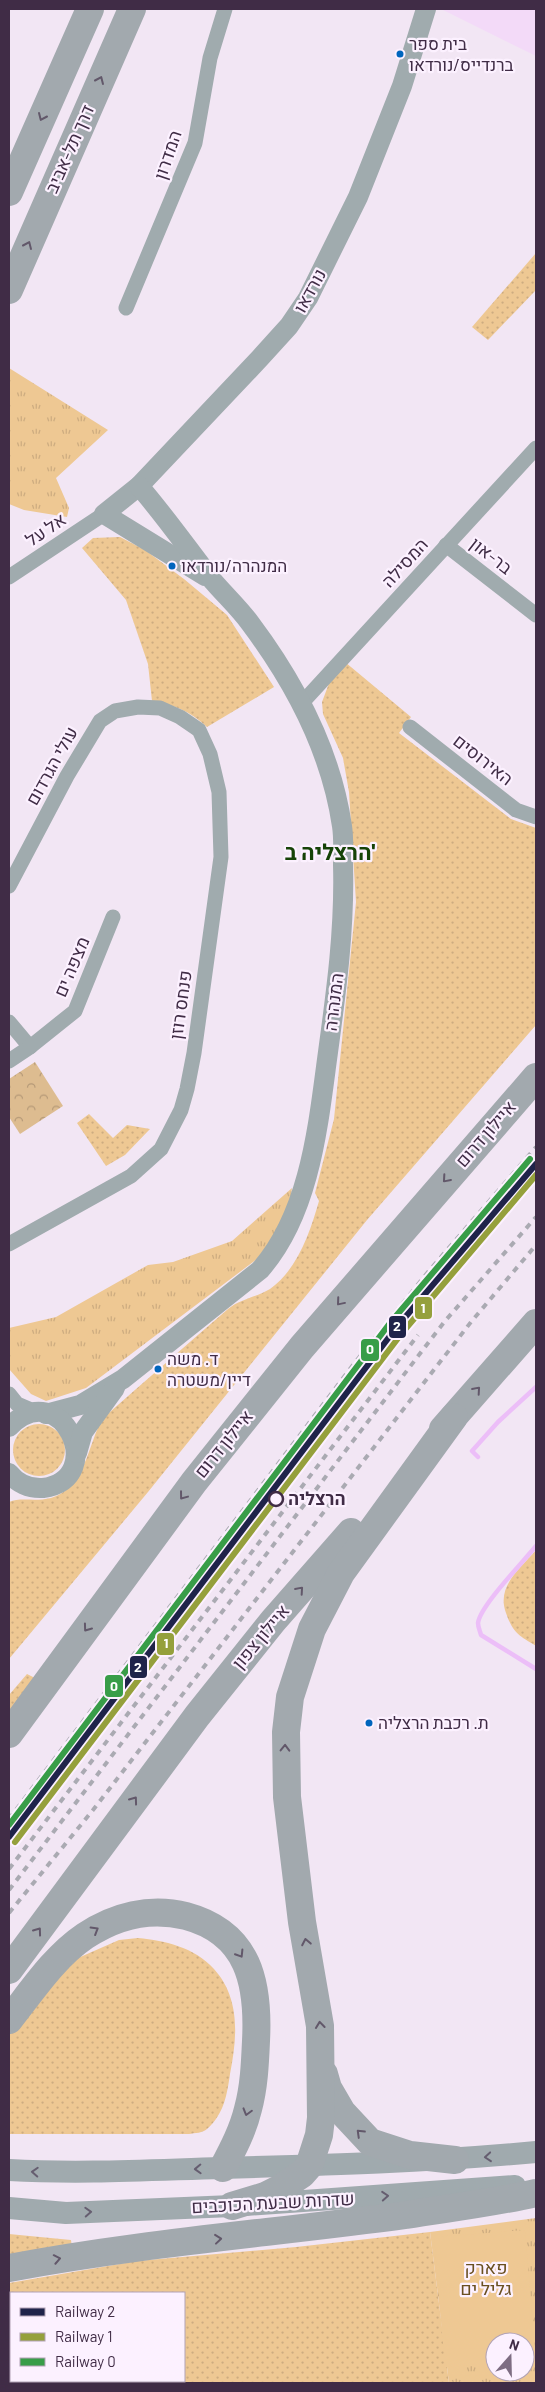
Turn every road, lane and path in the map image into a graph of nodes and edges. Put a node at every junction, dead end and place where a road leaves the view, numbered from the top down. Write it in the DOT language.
graph roads {
  1 [pos="90,9"];
  2 [pos="132,9"];
  3 [pos="225,9"];
  4 [pos="426,9"];
  5 [pos="9,192"];
  6 [pos="9,290"];
  7 [pos="126,308"];
  8 [pos="536,448"];
  9 [pos="138,486"];
  10 [pos="104,514"];
  11 [pos="446,545"];
  12 [pos="9,577"];
  13 [pos="214,582"];
  14 [pos="536,615"];
  15 [pos="301,704"];
  16 [pos="160,708"];
  17 [pos="410,727"];
  18 [pos="536,817"];
  19 [pos="9,886"];
  20 [pos="113,917"];
  21 [pos="9,1022"];
  22 [pos="30,1047"];
  23 [pos="9,1060"];
  24 [pos="536,1077"];
  25 [pos="9,1244"];
  26 [pos="536,1323"];
  27 [pos="123,1379"];
  28 [pos="9,1394"];
  29 [pos="42,1413"];
  30 [pos="454,1417"];
  31 [pos="9,1427"];
  32 [pos="76,1457"];
  33 [pos="9,1473"];
  34 [pos="31,1487"];
  35 [pos="9,1489"];
  36 [pos="9,1734"];
  37 [pos="9,1970"];
  38 [pos="9,2020"];
  39 [pos="322,2059"];
  40 [pos="536,2152"];
  41 [pos="455,2160"];
  42 [pos="309,2166"];
  43 [pos="223,2168"];
  44 [pos="9,2170"];
  45 [pos="536,2185"];
  46 [pos="536,2193"];
  47 [pos="232,2206"];
  48 [pos="9,2208"];
  49 [pos="9,2268"];
  1 -- 5 [label="highway, one-way"];
  6 -- 2 [label="highway, דרך תל-אביב, one-way"];
  3 -- 7 [label="street, המדרון"];
  4 -- 9 [label="street, נורדאו"];
  8 -- 11 [label="street, המסילה"];
  9 -- 10 [label="street, נורדאו"];
  9 -- 13 [label="street, המנהרה"];
  10 -- 12 [label="street, אל על"];
  10 -- 13 [label="street, המנהרה"];
  11 -- 14 [label="street, בר-און"];
  11 -- 15 [label="street, המסילה"];
  13 -- 15 [label="street, המנהרה"];
  15 -- 27 [label="street, המנהרה"];
  16 -- 19 [label="street, עולי הגרדום"];
  16 -- 25 [label="street, פנחס רוזן"];
  17 -- 18 [label="street, האירוסים"];
  20 -- 22 [label="street, מצפה ים"];
  21 -- 22 [label="street"];
  22 -- 23 [label="street, מצפה ים"];
  24 -- 36 [label="highway, איילון דרום, one-way"];
  30 -- 26 [label="highway, איילון צפון, one-way"];
  27 -- 29 [label="street, המנהרה"];
  27 -- 32 [label="street, המנהרה"];
  28 -- 29 [label="street"];
  29 -- 31 [label="street, המנהרה"];
  29 -- 32 [label="street"];
  37 -- 30 [label="highway, איילון צפון, one-way"];
  39 -- 30 [label="highway, one-way"];
  32 -- 34 [label="street, המנהרה"];
  33 -- 34 [label="street"];
  34 -- 35 [label="street, המנהרה"];
  38 -- 43 [label="highway, one-way"];
  41 -- 39 [label="highway, one-way"];
  39 -- 42 [label="highway"];
  40 -- 41 [label="main road, שדרות שבעת הכוכבים, one-way"];
  41 -- 42 [label="main road, שדרות שבעת הכוכבים"];
  42 -- 43 [label="main road, שדרות שבעת הכוכבים"];
  42 -- 47 [label="highway"];
  43 -- 44 [label="main road, שדרות שבעת הכוכבים, one-way"];
  47 -- 45 [label="main road, שדרות שבעת הכוכבים, one-way"];
  49 -- 46 [label="highway, one-way"];
  48 -- 47 [label="main road, שדרות שבעת הכוכבים, one-way"];
}
